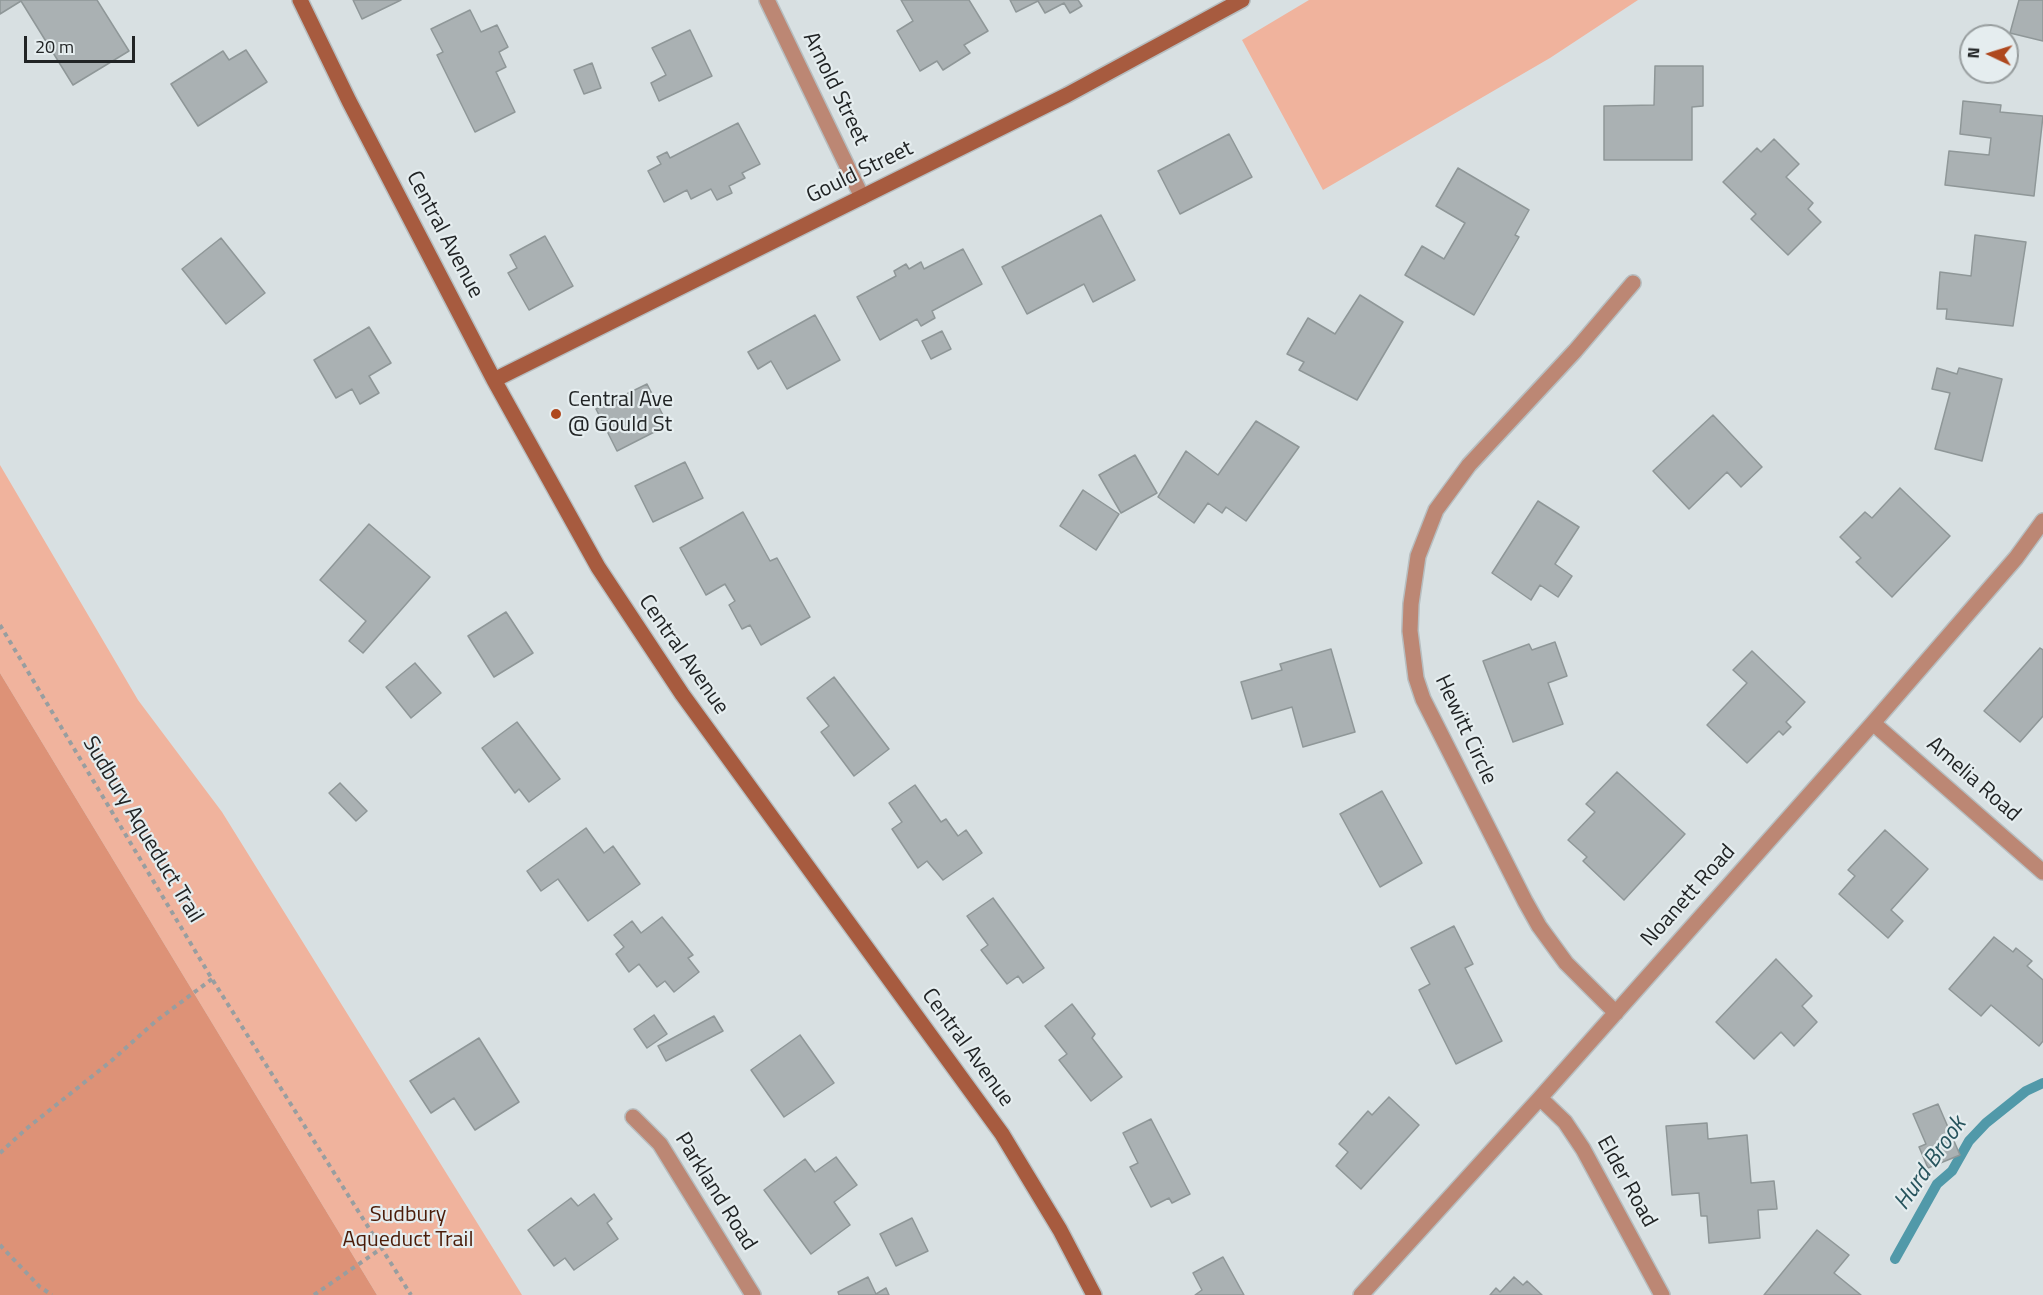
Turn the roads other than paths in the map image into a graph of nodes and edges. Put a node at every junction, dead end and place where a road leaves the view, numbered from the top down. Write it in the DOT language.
graph roads {
  1 [pos="300,0"];
  2 [pos="767,0"];
  3 [pos="1242,0"];
  4 [pos="1224,5"];
  5 [pos="862,197"];
  6 [pos="1633,283"];
  7 [pos="494,380"];
  8 [pos="2043,521"];
  9 [pos="1874,723"];
  10 [pos="2043,872"];
  11 [pos="1616,1013"];
  12 [pos="1540,1098"];
  13 [pos="633,1117"];
  14 [pos="753,1295"];
  15 [pos="1094,1295"];
  16 [pos="1361,1295"];
  17 [pos="1662,1295"];
  1 -- 7 [label="main road, Central Avenue"];
  2 -- 5 [label="street, Arnold Street"];
  3 -- 4 [label="main road, Gould Street"];
  4 -- 5 [label="main road, Gould Street"];
  5 -- 7 [label="main road, Gould Street"];
  6 -- 11 [label="street, Hewitt Circle"];
  7 -- 15 [label="main road, Central Avenue"];
  8 -- 9 [label="street, Noanett Road"];
  9 -- 10 [label="street, Amelia Road"];
  9 -- 11 [label="street, Noanett Road"];
  11 -- 12 [label="street, Noanett Road"];
  12 -- 16 [label="street, Noanett Road"];
  12 -- 17 [label="street, Elder Road"];
  13 -- 14 [label="street, Parkland Road"];
}
